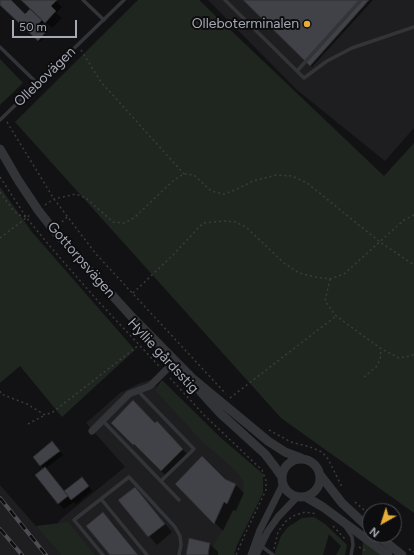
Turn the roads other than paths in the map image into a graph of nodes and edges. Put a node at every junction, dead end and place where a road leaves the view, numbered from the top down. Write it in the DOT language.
graph roads {
  1 [pos="83,0"];
  2 [pos="124,0"];
  3 [pos="224,0"];
  4 [pos="361,0"];
  5 [pos="104,20"];
  6 [pos="414,27"];
  7 [pos="0,47"];
  8 [pos="297,71"];
  9 [pos="38,84"];
  10 [pos="0,120"];
  11 [pos="0,149"];
  12 [pos="175,361"];
  13 [pos="192,378"];
  14 [pos="138,391"];
  15 [pos="102,420"];
  16 [pos="92,431"];
  17 [pos="301,458"];
  18 [pos="321,476"];
  19 [pos="282,481"];
  20 [pos="161,482"];
  21 [pos="302,497"];
  22 [pos="101,499"];
  23 [pos="179,500"];
  24 [pos="340,519"];
  25 [pos="362,522"];
  26 [pos="258,543"];
  27 [pos="387,543"];
  28 [pos="103,555"];
  29 [pos="147,555"];
  30 [pos="179,555"];
  31 [pos="251,555"];
  32 [pos="256,555"];
  33 [pos="273,555"];
  34 [pos="351,555"];
  35 [pos="388,555"];
  36 [pos="402,555"];
  1 -- 5 [label="lane"];
  2 -- 5 [label="lane, Ollebovägen"];
  3 -- 8 [label="lane"];
  4 -- 8 [label="lane"];
  5 -- 9 [label="lane, Ollebovägen"];
  6 -- 8 [label="lane"];
  7 -- 9 [label="lane"];
  9 -- 10 [label="lane, Ollebovägen"];
  11 -- 12 [label="street, Gottorpsvägen"];
  12 -- 13 [label="street, Gottorpsvägen"];
  12 -- 14 [label="street"];
  13 -- 17 [label="street, Gottorpsvägen"];
  13 -- 19 [label="street, Gottorpsvägen"];
  14 -- 15 [label="street"];
  14 -- 20 [label="lane"];
  15 -- 16 [label="street"];
  15 -- 20 [label="lane"];
  17 -- 18 [label="street, Gottorpsvägen"];
  17 -- 19 [label="street"];
  18 -- 21 [label="street"];
  18 -- 25 [label="street, Gottorpsvägen"];
  19 -- 21 [label="street, Gottorpsvägen"];
  19 -- 26 [label="street"];
  20 -- 23 [label="lane"];
  21 -- 24 [label="street, Gottorpsvägen"];
  21 -- 26 [label="street"];
  22 -- 28 [label="lane"];
  22 -- 29 [label="lane"];
  22 -- 30 [label="lane"];
  24 -- 34 [label="lane"];
  24 -- 35 [label="street, Gottorpsvägen"];
  26 -- 31 [label="street"];
  26 -- 32 [label="street"];
  26 -- 33 [label="lane"];
  27 -- 36 [label="street"];
}
